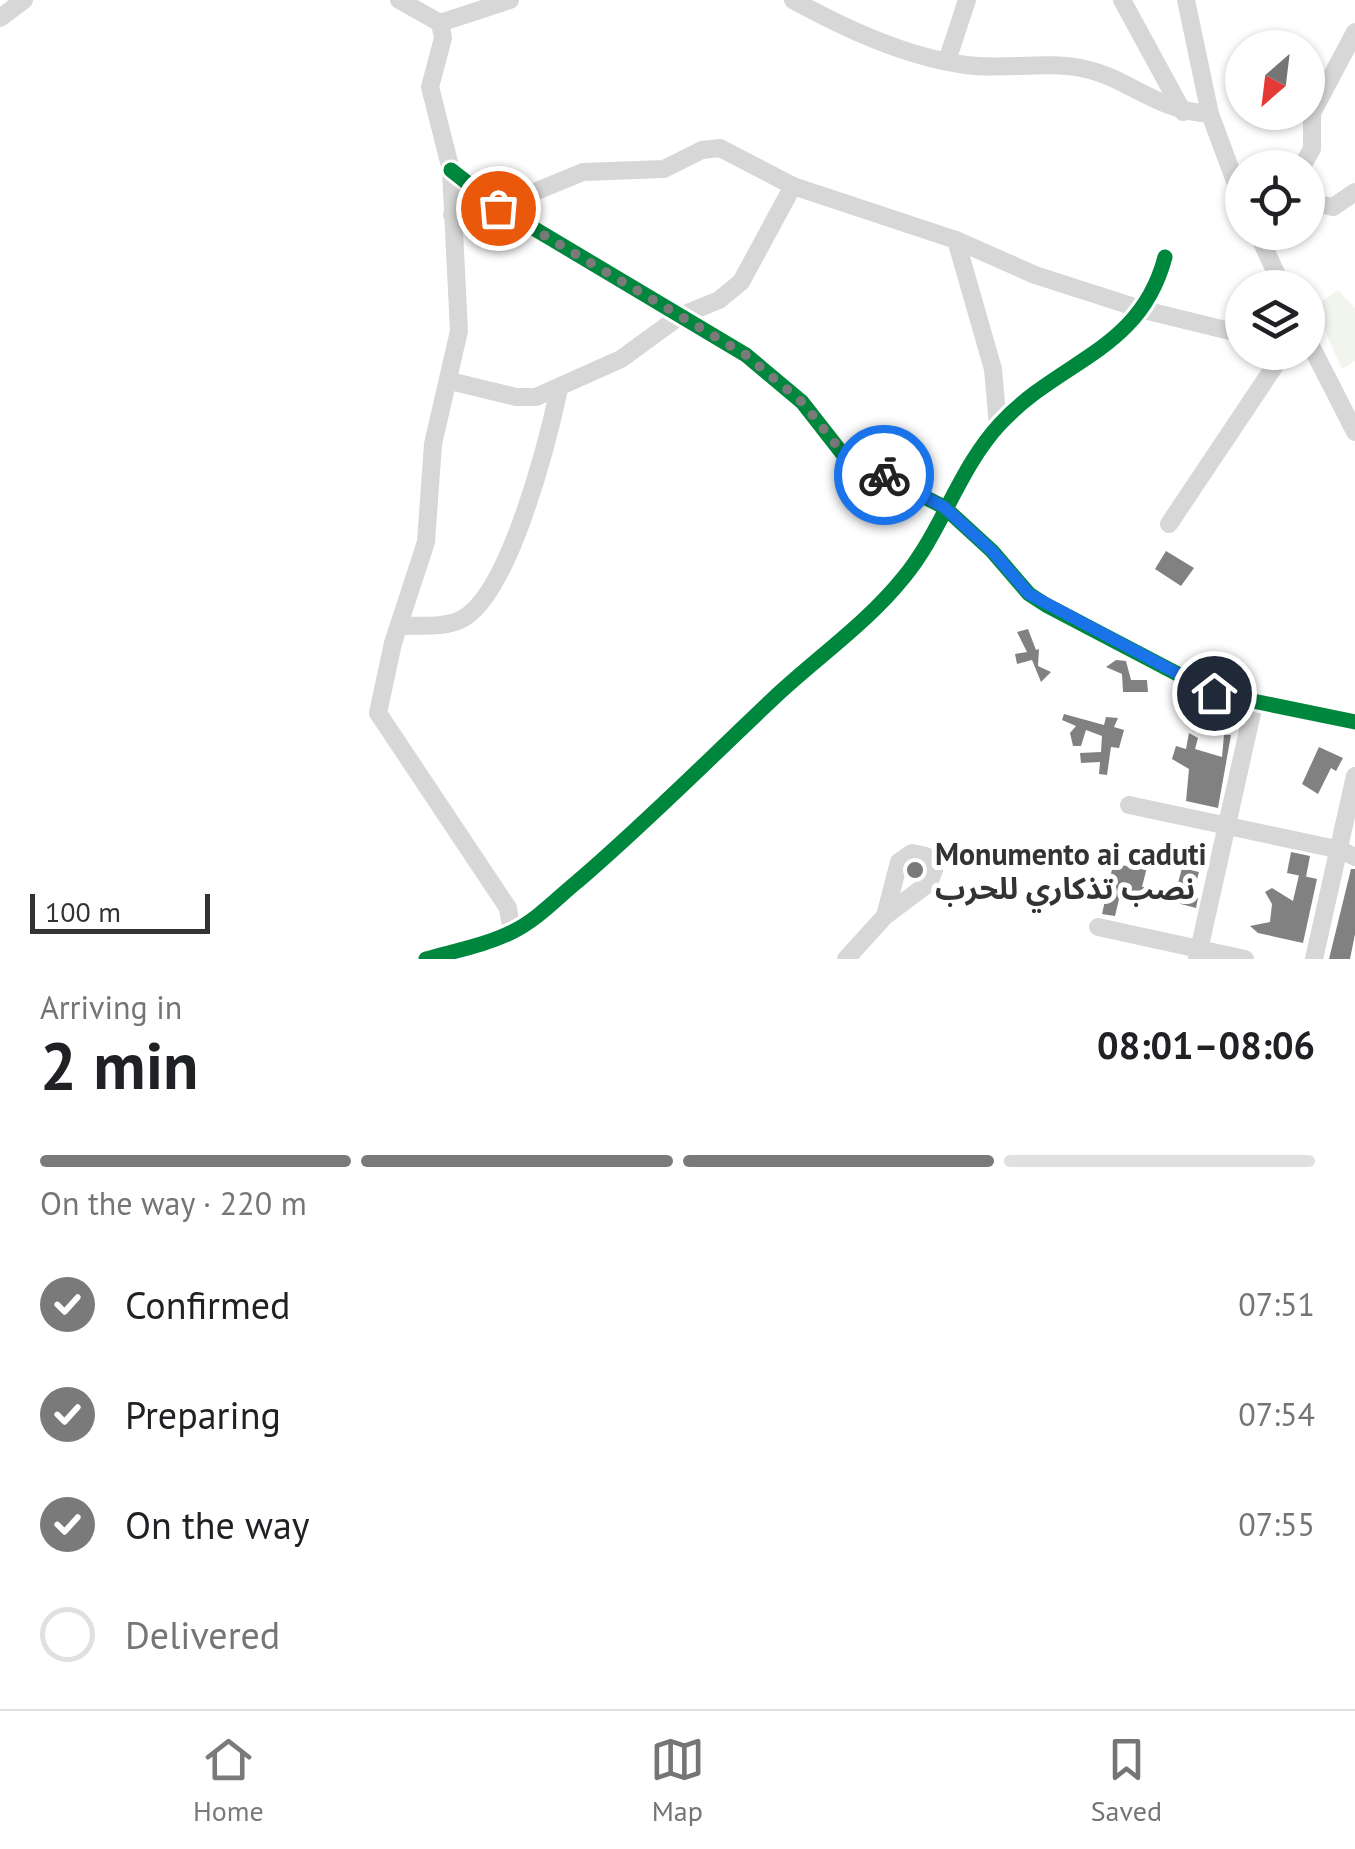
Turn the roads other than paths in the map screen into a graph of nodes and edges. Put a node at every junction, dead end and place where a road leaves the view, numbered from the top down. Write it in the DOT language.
graph roads {
  1 [pos="24,0"];
  2 [pos="399,0"];
  3 [pos="510,0"];
  4 [pos="794,0"];
  5 [pos="967,0"];
  6 [pos="1122,0"];
  7 [pos="1186,0"];
  8 [pos="0,18"];
  9 [pos="440,23"];
  10 [pos="1355,32"];
  11 [pos="947,62"];
  12 [pos="1183,112"];
  13 [pos="1210,114"];
  14 [pos="1311,150"];
  15 [pos="1225,154"];
  16 [pos="451,170"];
  17 [pos="792,186"];
  18 [pos="1355,192"];
  19 [pos="1325,205"];
  20 [pos="498,208"];
  21 [pos="452,216"];
  22 [pos="956,240"];
  23 [pos="1165,258"];
  24 [pos="1144,310"];
  25 [pos="680,316"];
  26 [pos="1225,330"];
  27 [pos="1325,366"];
  28 [pos="1272,370"];
  29 [pos="450,381"];
  30 [pos="559,389"];
  31 [pos="1348,401"];
  32 [pos="998,426"];
  33 [pos="1355,432"];
  34 [pos="944,507"];
  35 [pos="1169,524"];
  36 [pos="398,626"];
  37 [pos="1254,704"];
  38 [pos="1355,722"];
  39 [pos="1355,776"];
  40 [pos="1128,806"];
  41 [pos="1229,826"];
  42 [pos="1348,853"];
  43 [pos="885,916"];
  44 [pos="1098,927"];
  45 [pos="512,932"];
  46 [pos="1198,953"];
  47 [pos="426,959"];
  48 [pos="846,959"];
  49 [pos="1245,959"];
  50 [pos="1314,959"];
  1 -- 8 [label="street"];
  2 -- 9 [label="street"];
  3 -- 9 [label="street"];
  4 -- 11 [label="street"];
  5 -- 11 [label="street"];
  6 -- 12 [label="street"];
  7 -- 13 [label="street"];
  9 -- 16 [label="street"];
  10 -- 14 [label="street"];
  11 -- 12 [label="street"];
  12 -- 13 [label="street"];
  13 -- 15 [label="street"];
  16 -- 20 [label="street"];
  16 -- 21 [label="street"];
  17 -- 20 [label="street"];
  17 -- 22 [label="street"];
  17 -- 25 [label="street"];
  18 -- 19 [label="street"];
  20 -- 21 [label="street"];
  20 -- 25 [label="street"];
  21 -- 29 [label="street"];
  22 -- 24 [label="street"];
  22 -- 32 [label="street"];
  23 -- 24 [label="street"];
  24 -- 26 [label="street"];
  24 -- 32 [label="street"];
  25 -- 30 [label="street"];
  25 -- 34 [label="street"];
  27 -- 31 [label="street"];
  28 -- 35 [label="street"];
  29 -- 30 [label="street"];
  29 -- 36 [label="street"];
  30 -- 36 [label="street"];
  31 -- 33 [label="street"];
  32 -- 34 [label="street"];
  34 -- 37 [label="street"];
  34 -- 45 [label="street"];
  36 -- 45 [label="street"];
  37 -- 38 [label="street"];
  37 -- 41 [label="street"];
  39 -- 42 [label="street"];
  40 -- 41 [label="street"];
  41 -- 42 [label="street"];
  41 -- 46 [label="street"];
  42 -- 50 [label="street"];
  43 -- 48 [label="street"];
  44 -- 46 [label="street"];
  45 -- 47 [label="street"];
  46 -- 49 [label="street"];
}
